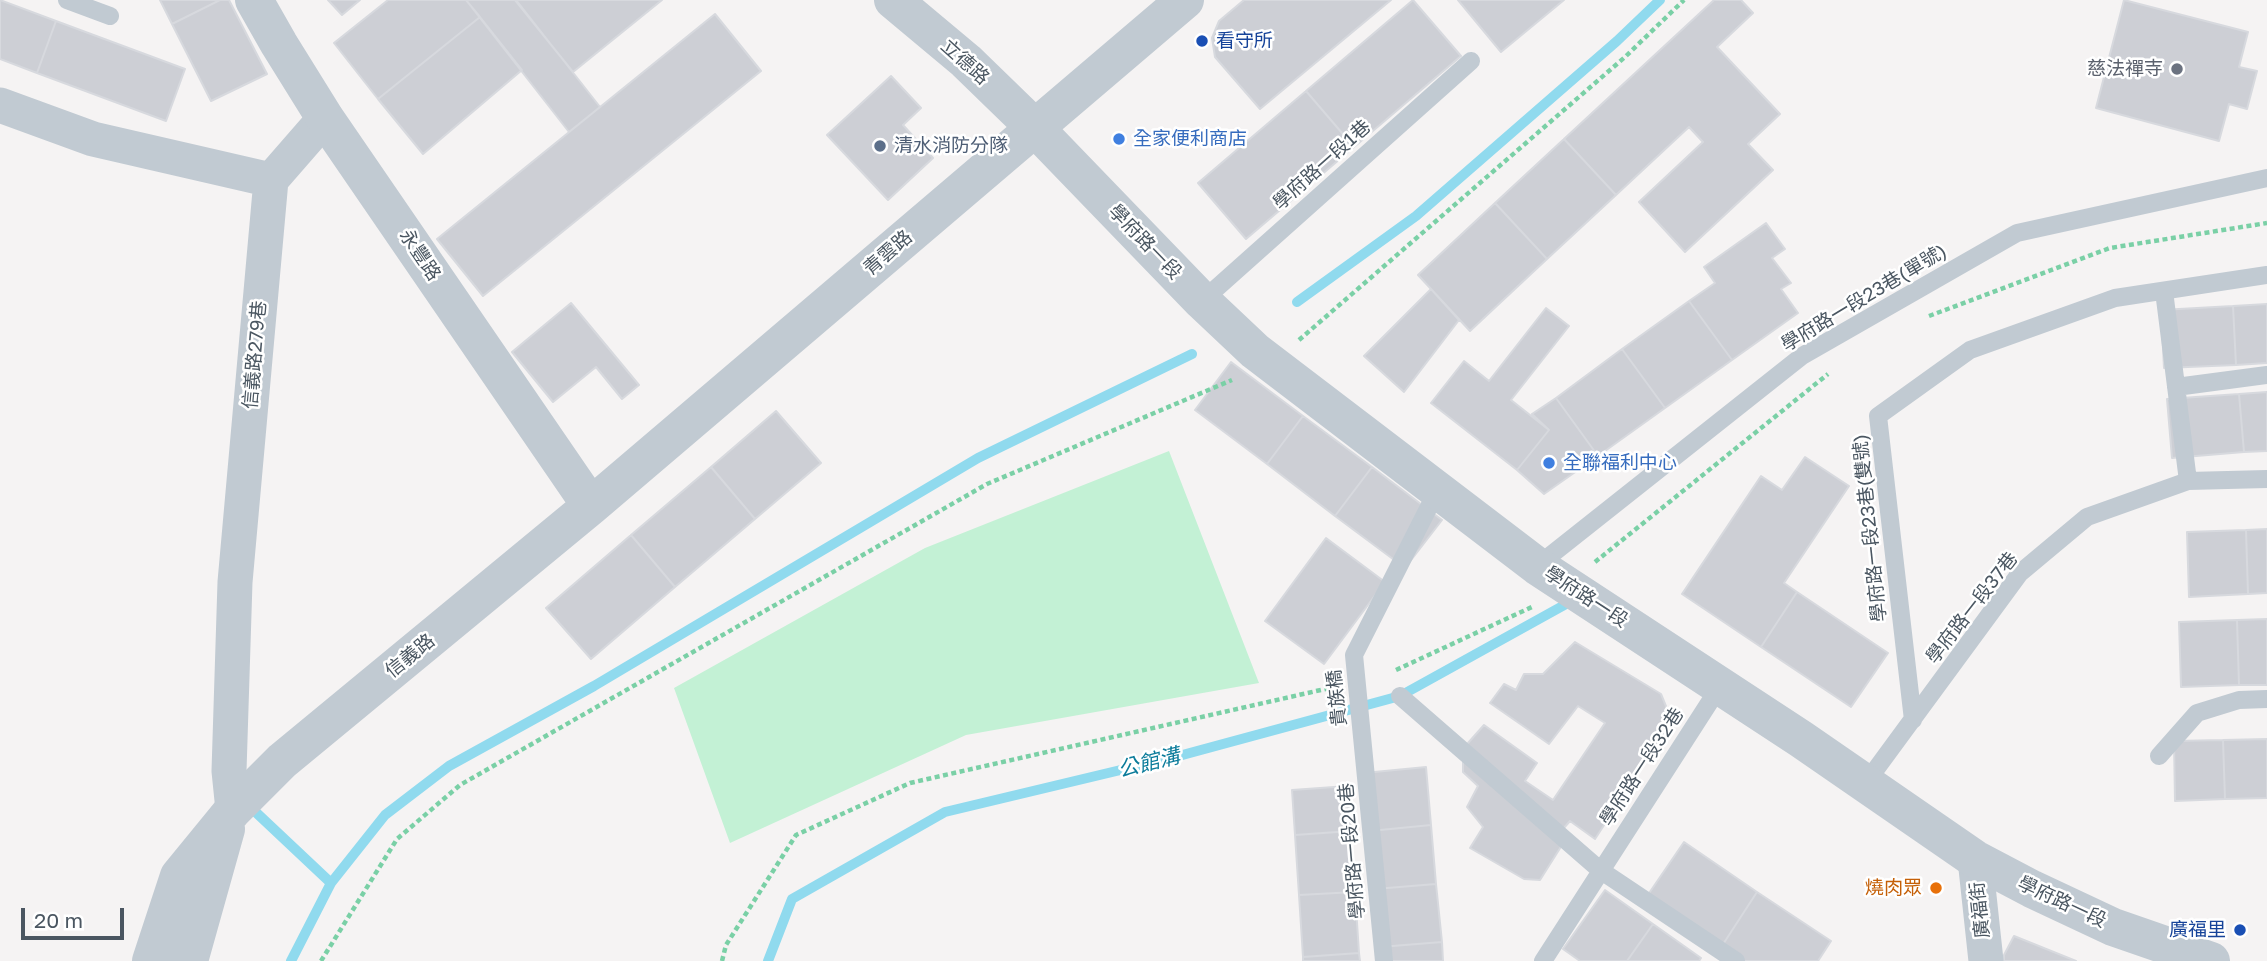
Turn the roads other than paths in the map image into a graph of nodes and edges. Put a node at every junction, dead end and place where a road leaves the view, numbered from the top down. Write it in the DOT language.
graph roads {
  1 [pos="67,0"];
  2 [pos="254,0"];
  3 [pos="893,0"];
  4 [pos="1185,0"];
  5 [pos="110,16"];
  6 [pos="1471,61"];
  7 [pos="0,106"];
  8 [pos="325,118"];
  9 [pos="1034,127"];
  10 [pos="2267,178"];
  11 [pos="271,180"];
  12 [pos="2267,275"];
  13 [pos="2164,290"];
  14 [pos="1202,301"];
  15 [pos="2267,375"];
  16 [pos="2176,387"];
  17 [pos="2267,479"];
  18 [pos="2188,481"];
  19 [pos="1438,489"];
  20 [pos="591,506"];
  21 [pos="1537,566"];
  22 [pos="1720,686"];
  23 [pos="1400,696"];
  24 [pos="2267,699"];
  25 [pos="1913,720"];
  26 [pos="1362,736"];
  27 [pos="2159,756"];
  28 [pos="1865,784"];
  29 [pos="233,810"];
  30 [pos="1975,859"];
  31 [pos="1600,870"];
  32 [pos="151,961"];
  33 [pos="189,961"];
  34 [pos="1384,961"];
  35 [pos="1543,961"];
  36 [pos="1736,961"];
  37 [pos="1986,961"];
  38 [pos="2211,961"];
  1 -- 5 [label="lane"];
  2 -- 8 [label="street, 永豐路"];
  3 -- 9 [label="street, 立德路"];
  4 -- 9 [label="street, 青雲路"];
  6 -- 14 [label="lane, 學府路一段1巷"];
  7 -- 11 [label="street"];
  8 -- 11 [label="street"];
  8 -- 20 [label="street, 永豐路"];
  9 -- 14 [label="street, 學府路一段"];
  9 -- 20 [label="street, 青雲路"];
  10 -- 21 [label="lane, 學府路一段23巷(單號)"];
  11 -- 29 [label="street, 信義路279巷"];
  12 -- 13 [label="lane, 學府路一段23巷(雙號)"];
  13 -- 16 [label="lane"];
  13 -- 25 [label="lane, 學府路一段23巷(雙號)"];
  14 -- 19 [label="street, 學府路一段"];
  15 -- 16 [label="lane"];
  16 -- 18 [label="lane"];
  17 -- 18 [label="lane, 學府路一段37巷"];
  18 -- 25 [label="lane, 學府路一段37巷"];
  19 -- 21 [label="street, 學府路一段"];
  19 -- 26 [label="lane, 貴族橋"];
  20 -- 29 [label="street, 信義路"];
  21 -- 22 [label="street, 學府路一段"];
  22 -- 28 [label="street, 學府路一段"];
  22 -- 31 [label="lane, 學府路一段32巷"];
  23 -- 31 [label="lane"];
  24 -- 27 [label="lane"];
  25 -- 28 [label="lane, 學府路一段37巷"];
  26 -- 34 [label="lane, 學府路一段20巷"];
  28 -- 30 [label="street, 學府路一段"];
  29 -- 32 [label="street, 信義路"];
  29 -- 33 [label="street, 信義路"];
  30 -- 37 [label="street, 廣福街"];
  30 -- 38 [label="street, 學府路一段"];
  31 -- 35 [label="lane, 學府路一段32巷"];
  31 -- 36 [label="lane"];
}
